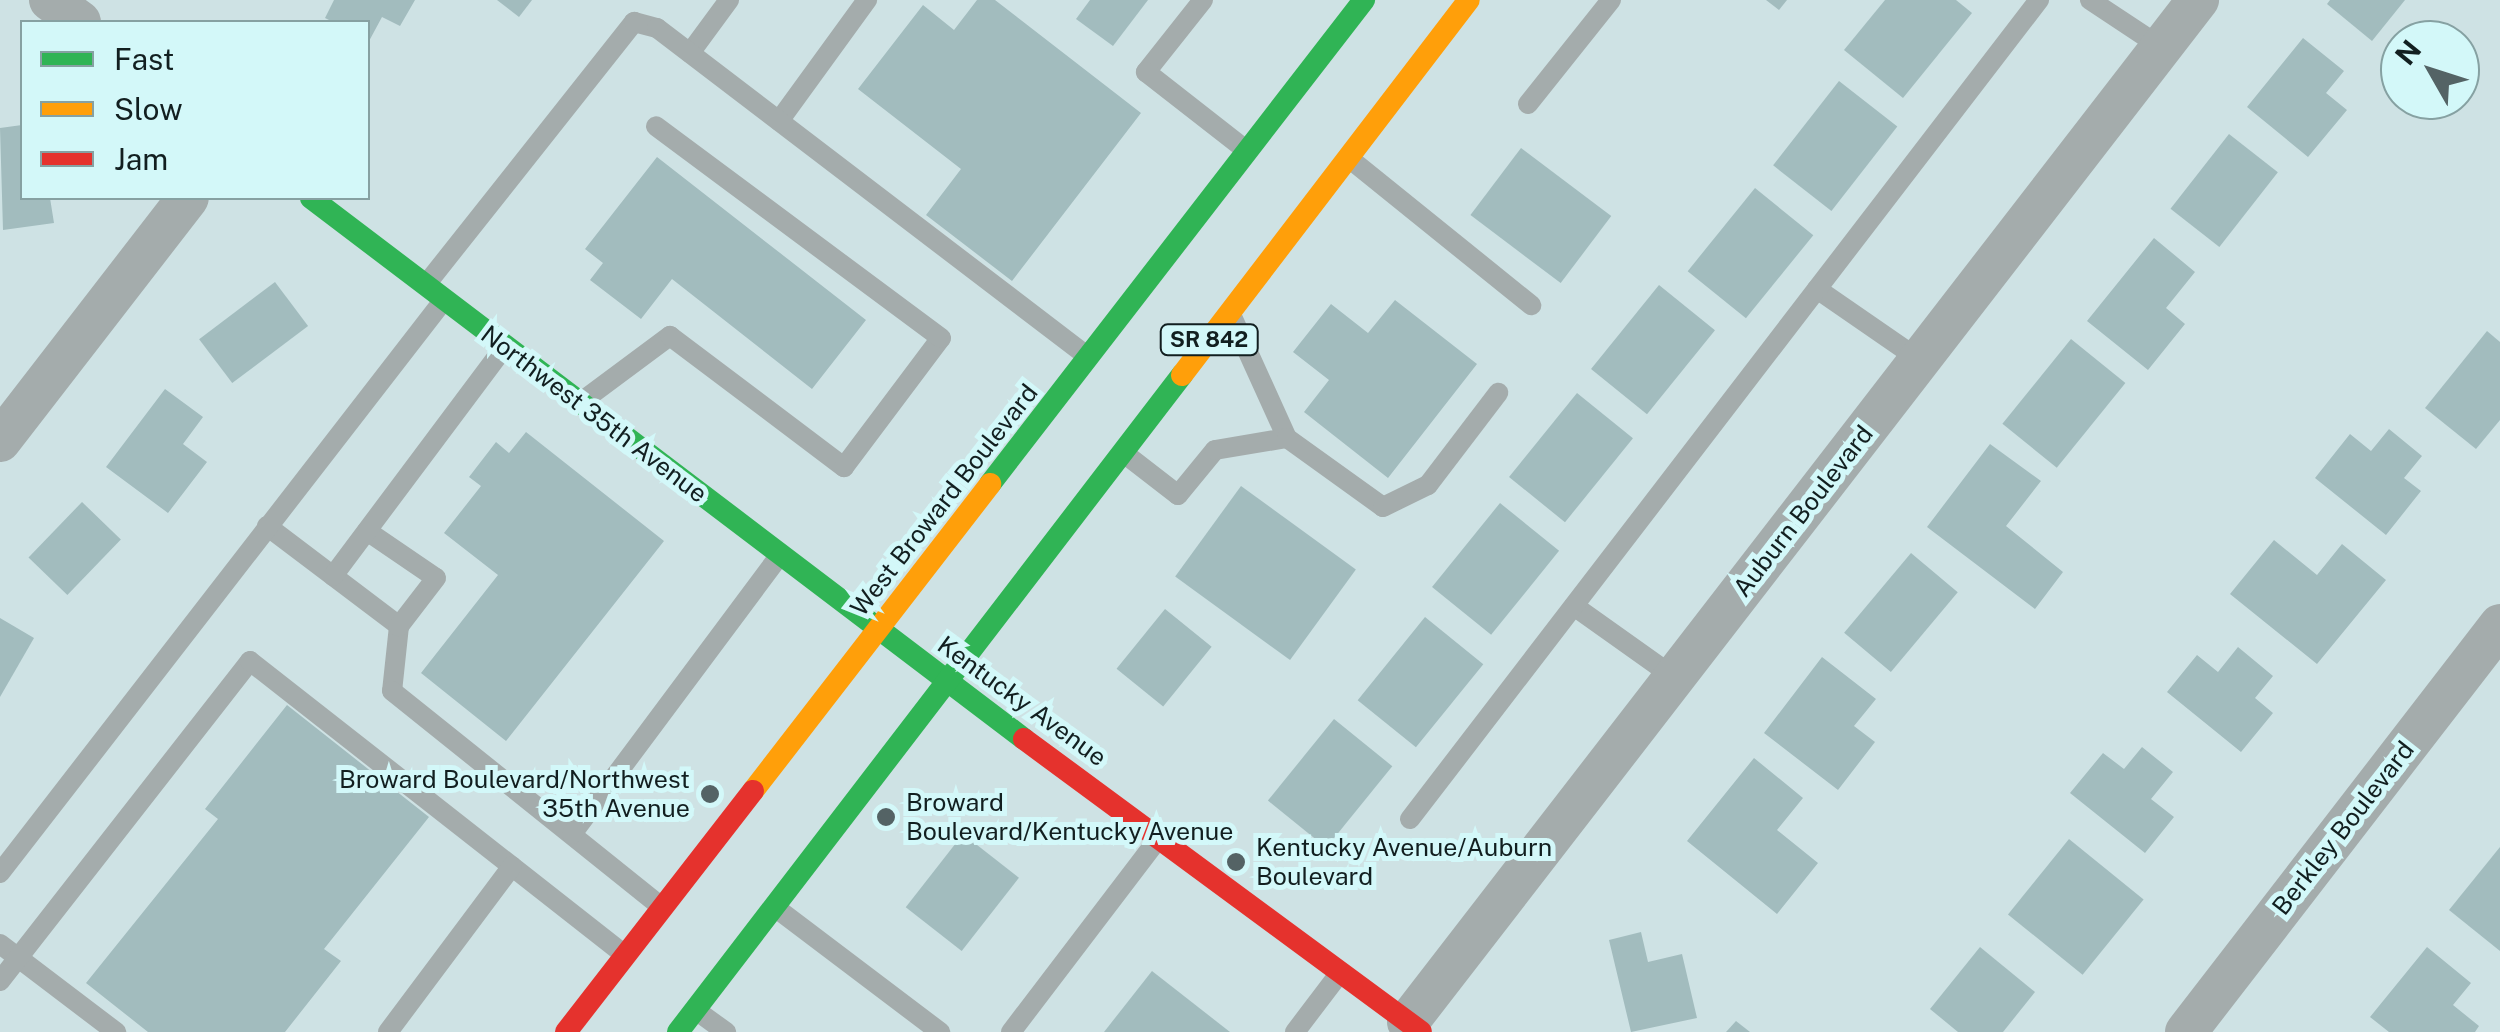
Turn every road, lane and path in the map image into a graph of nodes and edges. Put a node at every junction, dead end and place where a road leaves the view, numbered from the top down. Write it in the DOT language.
graph roads {
  1 [pos="50,0"];
  2 [pos="729,0"];
  3 [pos="867,0"];
  4 [pos="1203,0"];
  5 [pos="1364,0"];
  6 [pos="1469,0"];
  7 [pos="1611,0"];
  8 [pos="2040,0"];
  9 [pos="2090,0"];
  10 [pos="2198,0"];
  11 [pos="77,20"];
  12 [pos="2162,47"];
  13 [pos="690,53"];
  14 [pos="1528,104"];
  15 [pos="779,121"];
  16 [pos="656,126"];
  17 [pos="1248,151"];
  18 [pos="1349,158"];
  19 [pos="186,200"];
  20 [pos="313,200"];
  21 [pos="425,285"];
  22 [pos="1817,289"];
  23 [pos="444,300"];
  24 [pos="1531,305"];
  25 [pos="1230,313"];
  26 [pos="505,346"];
  27 [pos="1088,358"];
  28 [pos="1920,360"];
  29 [pos="1498,393"];
  30 [pos="580,403"];
  31 [pos="1288,438"];
  32 [pos="0,441"];
  33 [pos="1123,452"];
  34 [pos="267,526"];
  35 [pos="367,531"];
  36 [pos="779,556"];
  37 [pos="332,576"];
  38 [pos="1574,606"];
  39 [pos="2500,625"];
  40 [pos="399,626"];
  41 [pos="878,631"];
  42 [pos="1674,678"];
  43 [pos="950,680"];
  44 [pos="1410,819"];
  45 [pos="572,834"];
  46 [pos="1160,837"];
  47 [pos="512,866"];
  48 [pos="0,873"];
  49 [pos="774,907"];
  50 [pos="663,908"];
  51 [pos="0,944"];
  52 [pos="626,955"];
  53 [pos="20,958"];
  54 [pos="1341,972"];
  55 [pos="0,980"];
  56 [pos="695,1010"];
  57 [pos="1415,1027"];
  58 [pos="116,1032"];
  59 [pos="388,1032"];
  60 [pos="566,1032"];
  61 [pos="678,1032"];
  62 [pos="726,1032"];
  63 [pos="940,1032"];
  64 [pos="1011,1032"];
  65 [pos="1295,1032"];
  66 [pos="2186,1032"];
  1 -- 11 [label="street"];
  2 -- 13 [label="lane"];
  3 -- 15 [label="lane"];
  4 -- 17 [label="lane"];
  5 -- 17 [label="main road, West Broward Boulevard / SR 842"];
  6 -- 18 [label="main road, SR 842"];
  7 -- 14 [label="lane"];
  8 -- 22 [label="lane"];
  9 -- 12 [label="lane"];
  10 -- 12 [label="street, Auburn Boulevard"];
  12 -- 28 [label="street, Auburn Boulevard"];
  13 -- 15 [label="lane"];
  13 -- 21 [label="lane"];
  15 -- 27 [label="lane"];
  16 -- 30 [label="lane"];
  17 -- 27 [label="main road, West Broward Boulevard / SR 842"];
  18 -- 24 [label="lane"];
  18 -- 25 [label="main road, SR 842"];
  19 -- 32 [label="street"];
  20 -- 21 [label="main road, Northwest 35th Avenue"];
  21 -- 23 [label="main road, Northwest 35th Avenue"];
  22 -- 28 [label="lane"];
  22 -- 38 [label="lane"];
  23 -- 26 [label="main road, Northwest 35th Avenue"];
  23 -- 34 [label="lane"];
  25 -- 31 [label="lane"];
  25 -- 33 [label="main road, SR 842"];
  26 -- 30 [label="main road, Northwest 35th Avenue"];
  26 -- 35 [label="lane"];
  27 -- 41 [label="main road, West Broward Boulevard / SR 842"];
  28 -- 42 [label="street, Auburn Boulevard"];
  29 -- 31 [label="lane"];
  30 -- 36 [label="main road, Northwest 35th Avenue"];
  31 -- 33 [label="lane"];
  33 -- 43 [label="main road, SR 842"];
  34 -- 37 [label="lane"];
  34 -- 48 [label="lane"];
  35 -- 37 [label="lane"];
  35 -- 40 [label="lane"];
  36 -- 41 [label="main road, Northwest 35th Avenue"];
  36 -- 45 [label="lane"];
  37 -- 40 [label="lane"];
  38 -- 42 [label="lane"];
  38 -- 44 [label="lane"];
  39 -- 66 [label="street, Berkley Boulevard"];
  40 -- 45 [label="lane"];
  41 -- 43 [label="main road, Kentucky Avenue"];
  41 -- 50 [label="main road, West Broward Boulevard / SR 842"];
  42 -- 57 [label="street, Auburn Boulevard"];
  43 -- 46 [label="main road, Kentucky Avenue"];
  43 -- 49 [label="main road, SR 842"];
  45 -- 50 [label="lane"];
  46 -- 54 [label="main road, Kentucky Avenue"];
  46 -- 64 [label="lane"];
  47 -- 52 [label="lane"];
  47 -- 53 [label="lane"];
  47 -- 59 [label="lane"];
  49 -- 56 [label="main road, SR 842"];
  49 -- 63 [label="lane"];
  50 -- 52 [label="main road, West Broward Boulevard / SR 842"];
  51 -- 53 [label="lane"];
  52 -- 60 [label="main road, West Broward Boulevard / SR 842"];
  53 -- 55 [label="lane"];
  53 -- 58 [label="lane"];
  54 -- 57 [label="main road, Kentucky Avenue"];
  54 -- 65 [label="lane"];
  56 -- 61 [label="main road, SR 842"];
  56 -- 62 [label="lane"];
}
